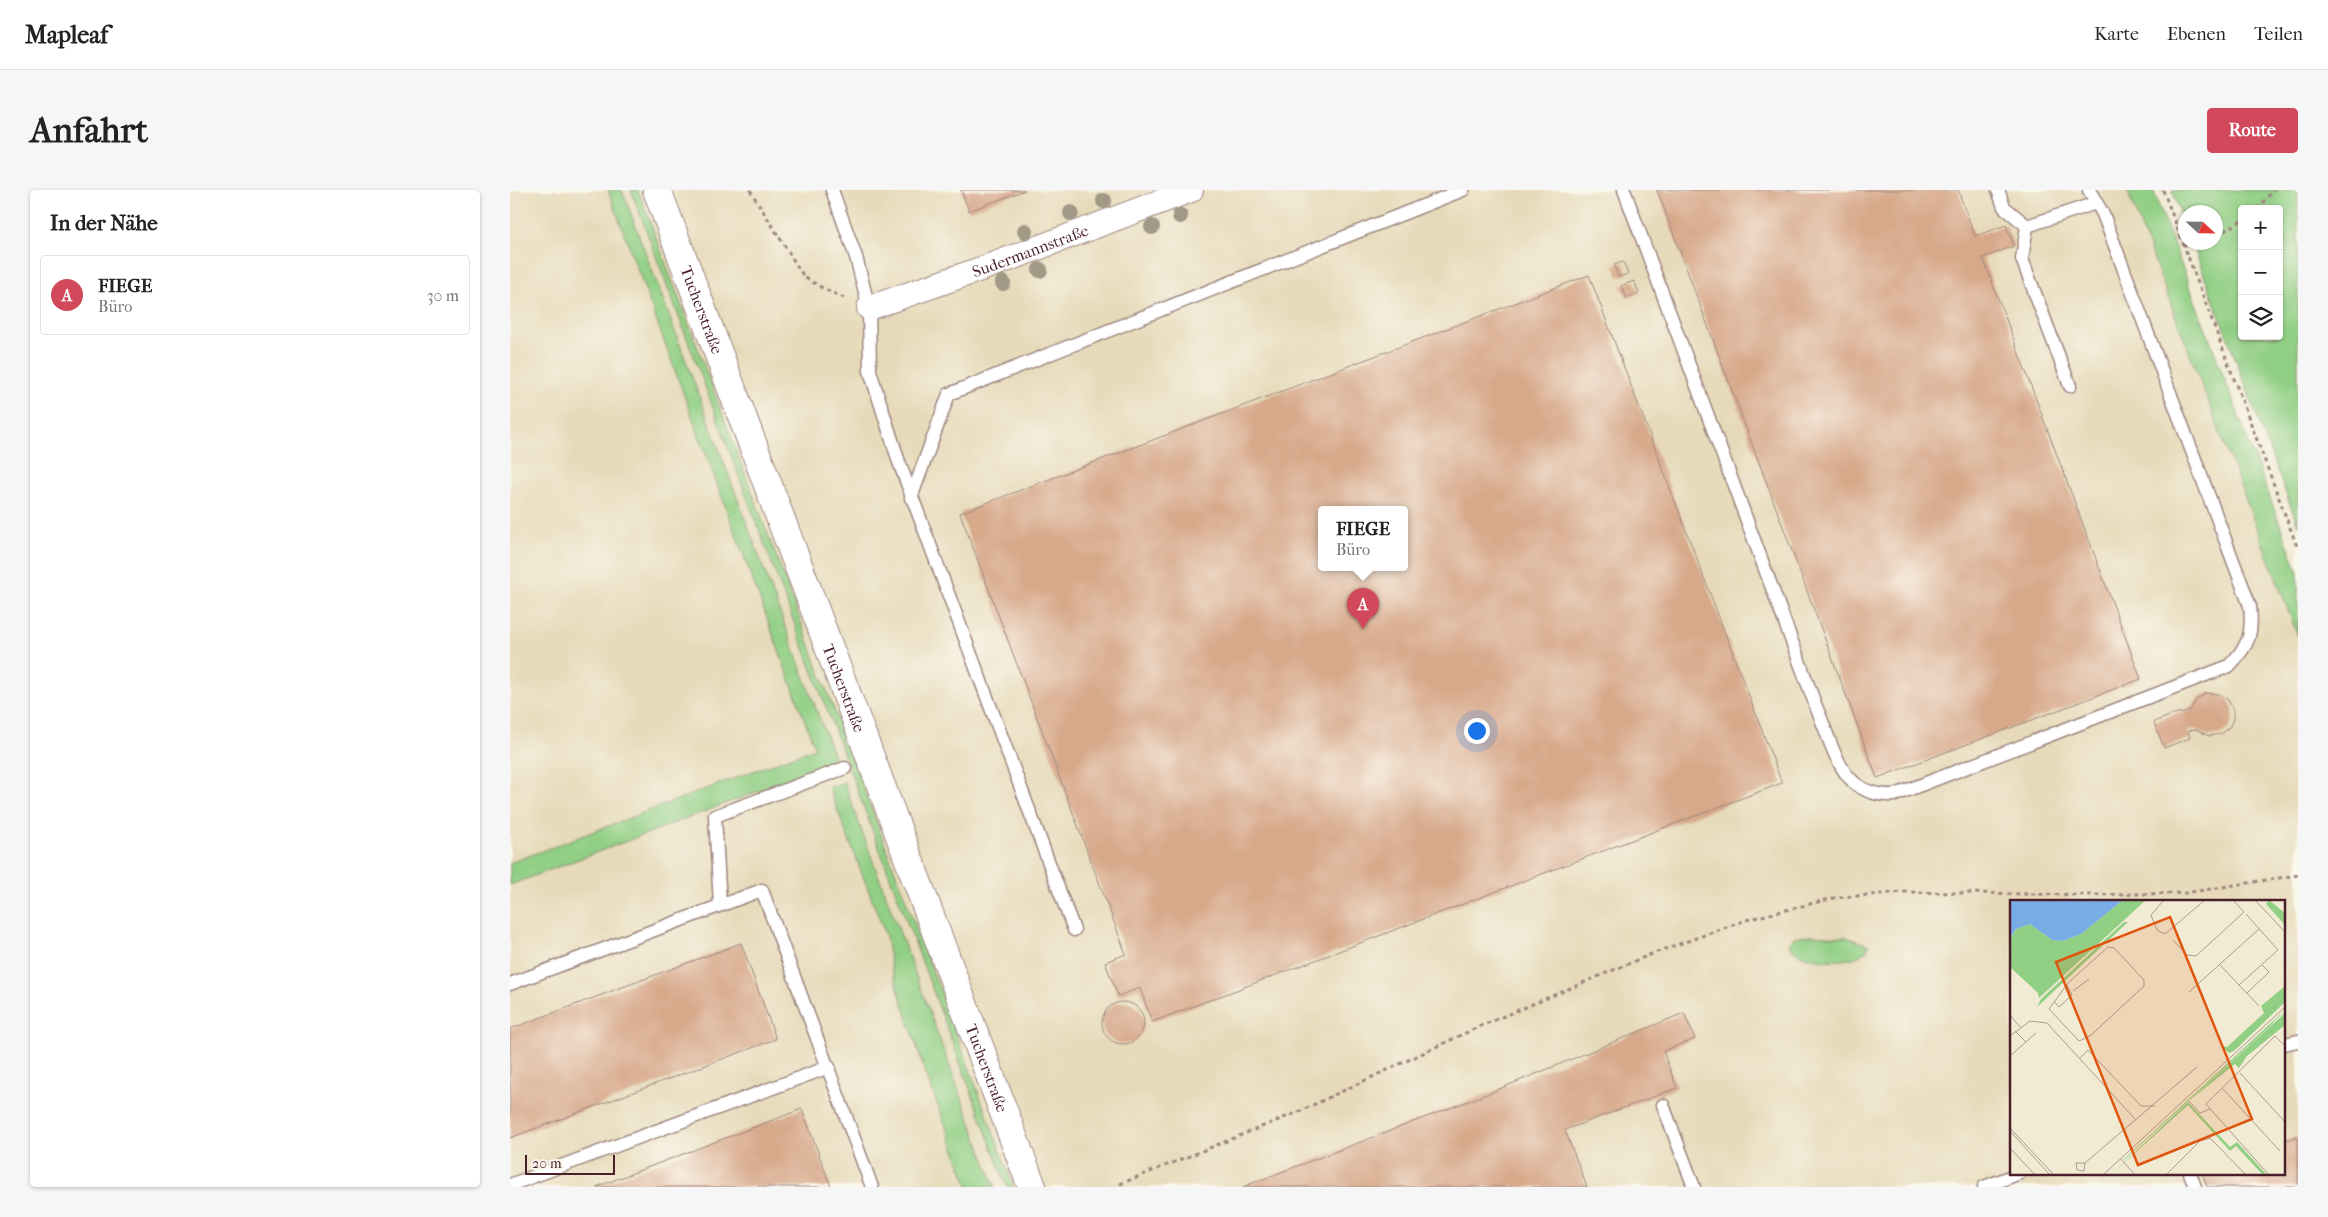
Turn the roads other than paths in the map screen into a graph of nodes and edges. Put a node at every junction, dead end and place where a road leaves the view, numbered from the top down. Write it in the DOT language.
graph roads {
  1 [pos="657,190"];
  2 [pos="832,190"];
  3 [pos="1191,190"];
  4 [pos="1463,190"];
  5 [pos="1624,190"];
  6 [pos="1998,190"];
  7 [pos="2089,190"];
  8 [pos="2096,203"];
  9 [pos="2027,226"];
  10 [pos="869,308"];
  11 [pos="2070,386"];
  12 [pos="911,498"];
  13 [pos="846,768"];
  14 [pos="720,905"];
  15 [pos="1074,930"];
  16 [pos="510,984"];
  17 [pos="829,1067"];
  18 [pos="1663,1105"];
  19 [pos="2017,1174"];
  20 [pos="2190,1174"];
  21 [pos="510,1185"];
  22 [pos="872,1187"];
  23 [pos="1032,1187"];
  24 [pos="1694,1187"];
  25 [pos="1984,1187"];
  26 [pos="2195,1187"];
  1 -- 23 [label="main road, Tucherstraße"];
  2 -- 10 [label="lane"];
  3 -- 10 [label="street, Sudermannstraße"];
  4 -- 12 [label="lane"];
  5 -- 8 [label="lane"];
  6 -- 9 [label="lane"];
  7 -- 8 [label="lane"];
  8 -- 9 [label="lane"];
  9 -- 11 [label="lane"];
  10 -- 12 [label="lane"];
  12 -- 15 [label="lane"];
  13 -- 14 [label="lane"];
  14 -- 16 [label="lane"];
  14 -- 17 [label="lane"];
  17 -- 21 [label="lane"];
  17 -- 22 [label="lane"];
  18 -- 24 [label="lane"];
  19 -- 25 [label="lane"];
  20 -- 26 [label="lane"];
}
